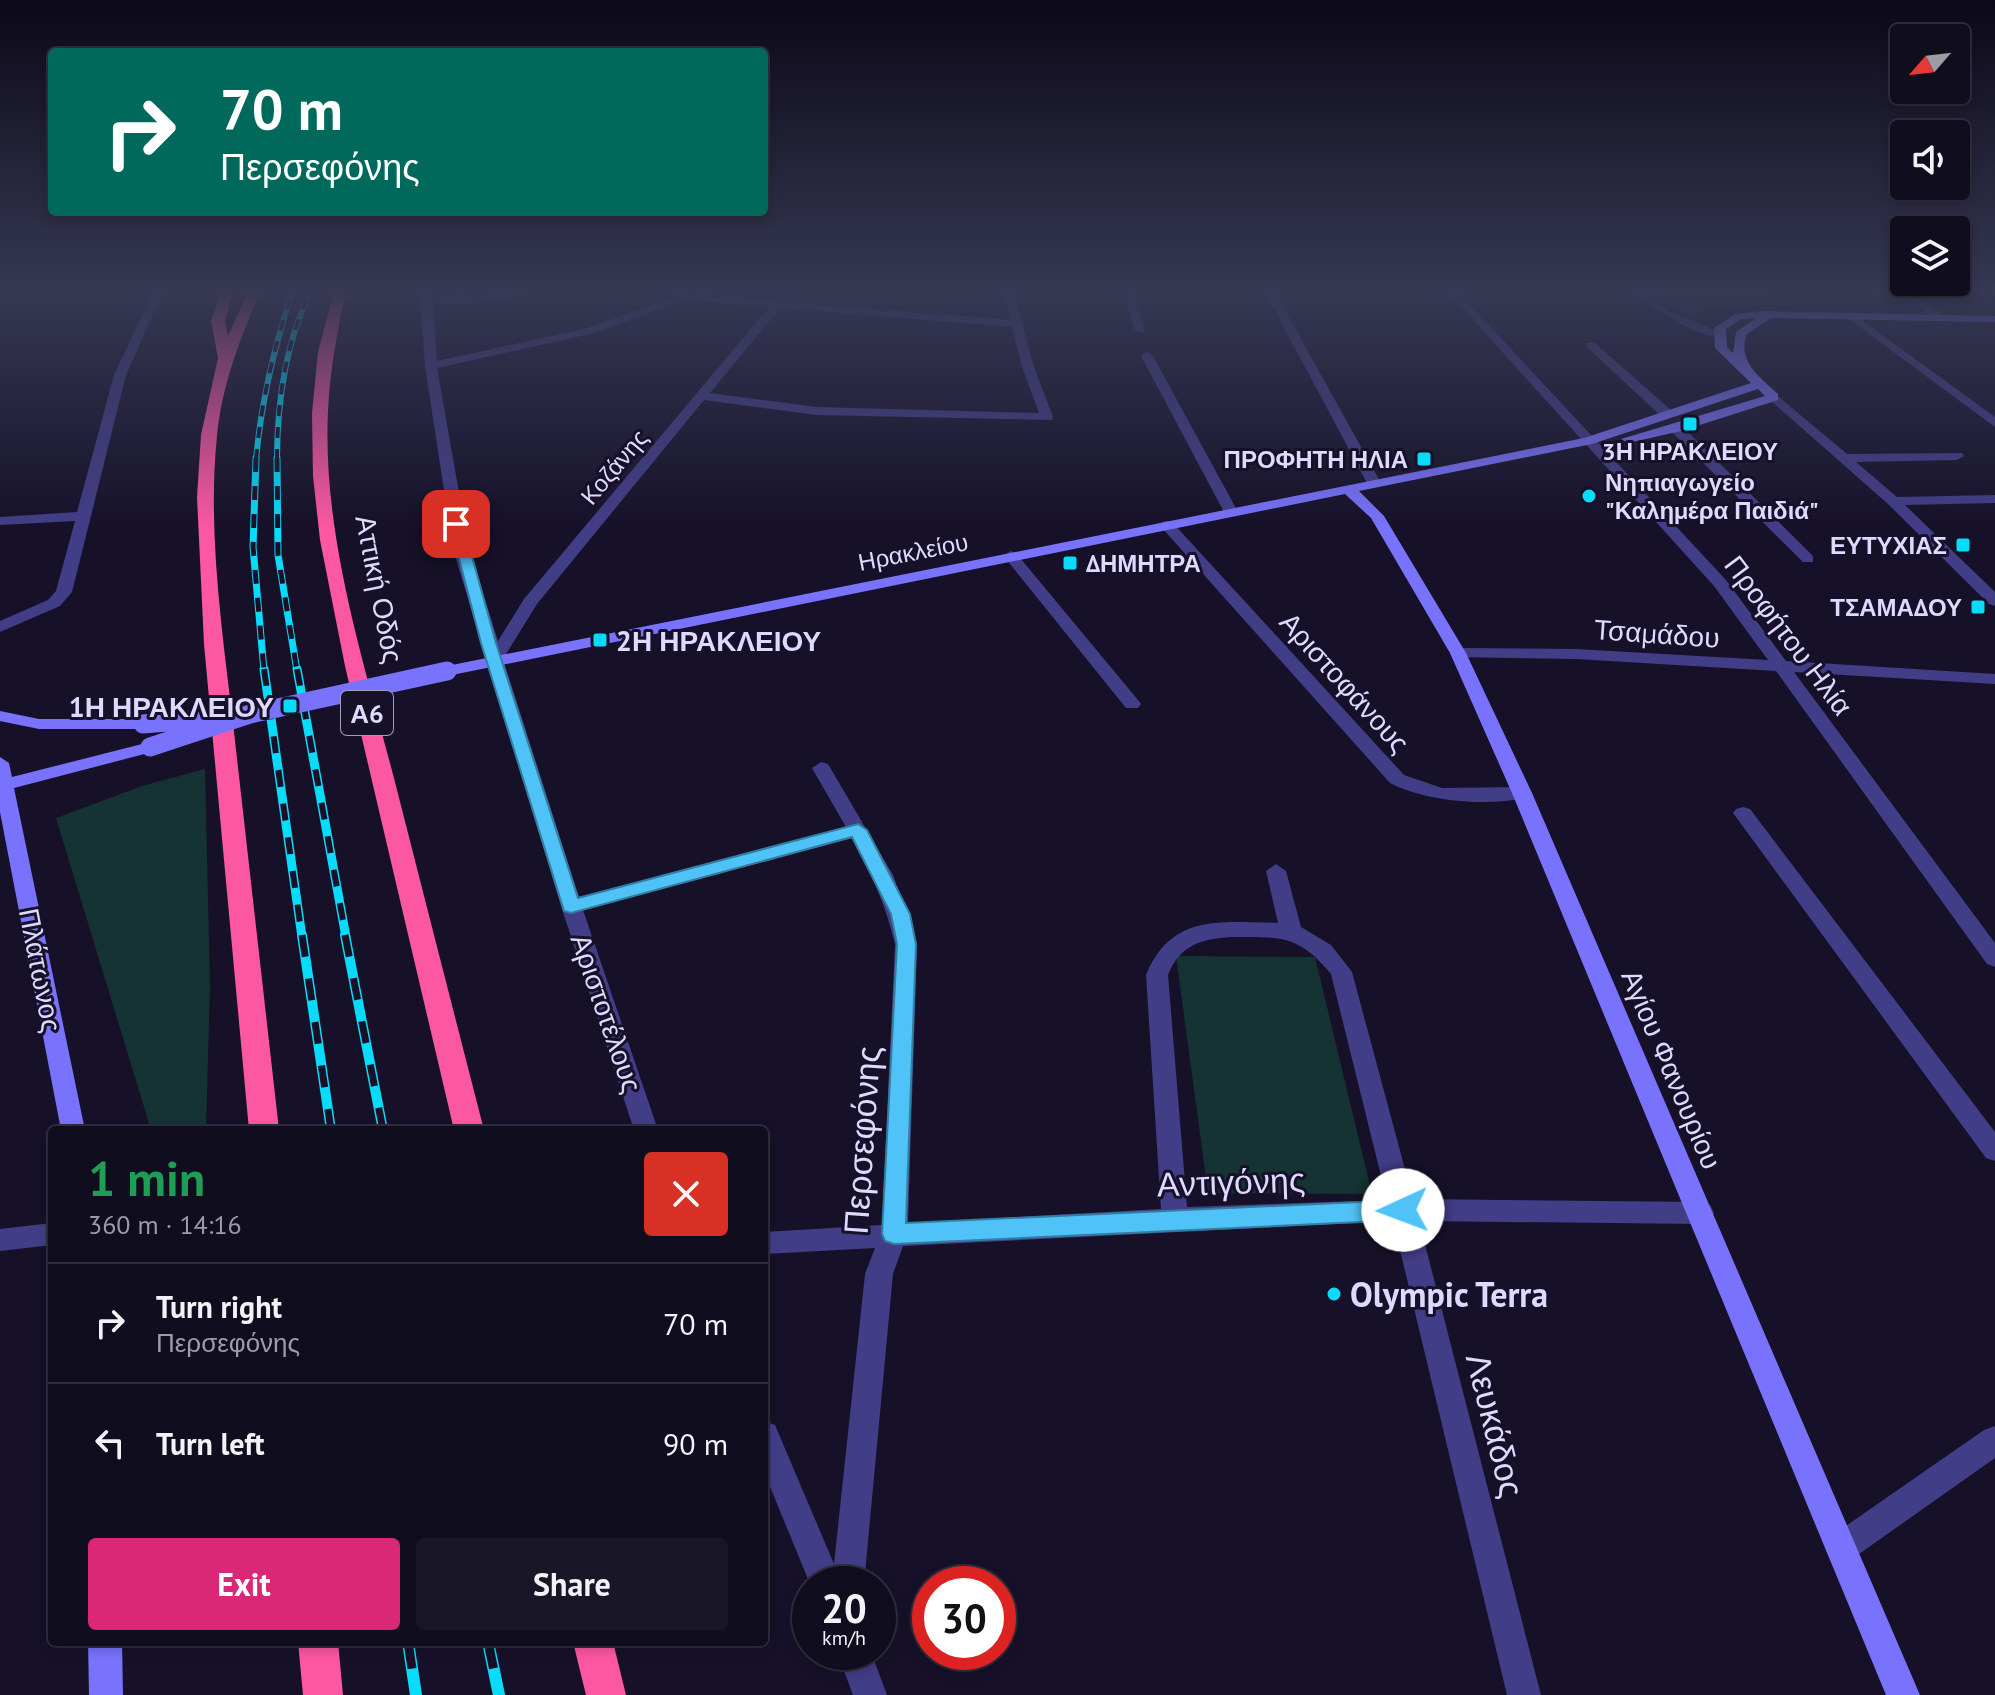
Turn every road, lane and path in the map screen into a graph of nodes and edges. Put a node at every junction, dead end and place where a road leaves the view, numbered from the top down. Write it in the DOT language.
graph roads {
  1 [pos="122,371"];
  2 [pos="222,371"];
  3 [pos="322,371"];
  4 [pos="432,371"];
  5 [pos="722,371"];
  6 [pos="1030,371"];
  7 [pos="1155,371"];
  8 [pos="1313,371"];
  9 [pos="1524,371"];
  10 [pos="1620,371"];
  11 [pos="1744,371"];
  12 [pos="1746,371"];
  13 [pos="1928,371"];
  14 [pos="1747,374"];
  15 [pos="1759,384"];
  16 [pos="702,396"];
  17 [pos="1774,397"];
  18 [pos="1667,414"];
  19 [pos="1988,414"];
  20 [pos="1995,423"];
  21 [pos="1676,428"];
  22 [pos="1587,441"];
  23 [pos="1957,456"];
  24 [pos="1846,458"];
  25 [pos="1374,483"];
  26 [pos="1347,488"];
  27 [pos="1995,499"];
  28 [pos="1893,501"];
  29 [pos="1231,512"];
  30 [pos="83,516"];
  31 [pos="0,521"];
  32 [pos="1167,525"];
  33 [pos="1011,556"];
  34 [pos="1808,559"];
  35 [pos="1995,601"];
  36 [pos="0,627"];
  37 [pos="1458,653"];
  38 [pos="494,661"];
  39 [pos="1783,668"];
  40 [pos="1995,679"];
  41 [pos="1132,704"];
  42 [pos="250,714"];
  43 [pos="0,716"];
  44 [pos="821,768"];
  45 [pos="1,779"];
  46 [pos="1522,793"];
  47 [pos="1743,813"];
  48 [pos="858,830"];
  49 [pos="1276,871"];
  50 [pos="571,906"];
  51 [pos="1291,931"];
  52 [pos="1995,959"];
  53 [pos="72,1126"];
  54 [pos="264,1126"];
  55 [pos="468,1126"];
  56 [pos="645,1126"];
  57 [pos="1995,1151"];
  58 [pos="1403,1210"];
  59 [pos="1701,1213"];
  60 [pos="1175,1219"];
  61 [pos="48,1234"];
  62 [pos="894,1234"];
  63 [pos="0,1240"];
  64 [pos="768,1243"];
  65 [pos="1995,1440"];
  66 [pos="768,1445"];
  67 [pos="1841,1548"];
  68 [pos="819,1566"];
  69 [pos="850,1566"];
  70 [pos="105,1646"];
  71 [pos="318,1646"];
  72 [pos="594,1646"];
  73 [pos="861,1670"];
  74 [pos="106,1695"];
  75 [pos="323,1695"];
  76 [pos="606,1695"];
  77 [pos="870,1695"];
  78 [pos="1524,1695"];
  79 [pos="1903,1695"];
  1 -- 30 [label="street"];
  2 -- 54 [label="highway"];
  3 -- 55 [label="highway, Αττική Οδός / Α6"];
  4 -- 38 [label="street, Αριστοτέλους"];
  5 -- 16 [label="street, Κοζάνης"];
  6 -- 16 [label="street"];
  7 -- 29 [label="street"];
  8 -- 25 [label="street"];
  9 -- 22 [label="street, Προφήτου Ηλία"];
  10 -- 18 [label="street"];
  11 -- 14 [label="street"];
  12 -- 14 [label="street"];
  13 -- 19 [label="street"];
  14 -- 15 [label="street"];
  15 -- 17 [label="street"];
  15 -- 18 [label="street, Ηρακλείου"];
  16 -- 38 [label="street, Κοζάνης"];
  17 -- 21 [label="street, Ηρακλείου"];
  17 -- 24 [label="street"];
  18 -- 22 [label="street, Ηρακλείου"];
  19 -- 20 [label="street"];
  21 -- 22 [label="street, Ηρακλείου"];
  21 -- 34 [label="street"];
  22 -- 25 [label="street, Ηρακλείου"];
  22 -- 39 [label="street, Προφήτου Ηλία"];
  23 -- 24 [label="street"];
  24 -- 28 [label="street"];
  25 -- 26 [label="street, Ηρακλείου"];
  26 -- 29 [label="street, Ηρακλείου"];
  26 -- 37 [label="street, Αγίου Φανουρίου"];
  27 -- 28 [label="street"];
  28 -- 35 [label="street"];
  29 -- 32 [label="street, Ηρακλείου"];
  30 -- 31 [label="street"];
  30 -- 36 [label="street"];
  32 -- 33 [label="street, Ηρακλείου"];
  32 -- 46 [label="street, Αριστοφάνους"];
  33 -- 38 [label="street, Ηρακλείου"];
  33 -- 41 [label="street"];
  37 -- 39 [label="street, Τσαμάδου"];
  37 -- 46 [label="street, Αγίου Φανουρίου"];
  38 -- 42 [label="street, Ηρακλείου, bridge"];
  38 -- 50 [label="street, Αριστοτέλους"];
  39 -- 40 [label="street, Τσαμάδου"];
  39 -- 52 [label="street, Προφήτου Ηλία"];
  42 -- 43 [label="street, Ηρακλείου, bridge"];
  42 -- 45 [label="street, Ηρακλείου, bridge"];
  44 -- 48 [label="street, Περσεφόνης"];
  45 -- 53 [label="street, Πλάτωνος"];
  46 -- 59 [label="street, Αγίου Φανουρίου"];
  47 -- 57 [label="street"];
  48 -- 50 [label="street"];
  48 -- 62 [label="street, Περσεφόνης"];
  49 -- 51 [label="street"];
  50 -- 56 [label="street, Αριστοτέλους"];
  51 -- 58 [label="street, Λευκάδος"];
  51 -- 60 [label="street"];
  58 -- 59 [label="street, Αντιγόνης"];
  58 -- 60 [label="street, Αντιγόνης"];
  58 -- 78 [label="street, Λευκάδος"];
  59 -- 67 [label="street, Αγίου Φανουρίου"];
  60 -- 62 [label="street, Αντιγόνης"];
  61 -- 63 [label="street"];
  62 -- 64 [label="street, Αντιγόνης"];
  62 -- 69 [label="street, Περσεφόνης"];
  65 -- 67 [label="street"];
  66 -- 68 [label="street"];
  67 -- 79 [label="street, Αγίου Φανουρίου"];
  70 -- 74 [label="street"];
  71 -- 75 [label="highway"];
  72 -- 76 [label="highway"];
  73 -- 77 [label="street"];
}
